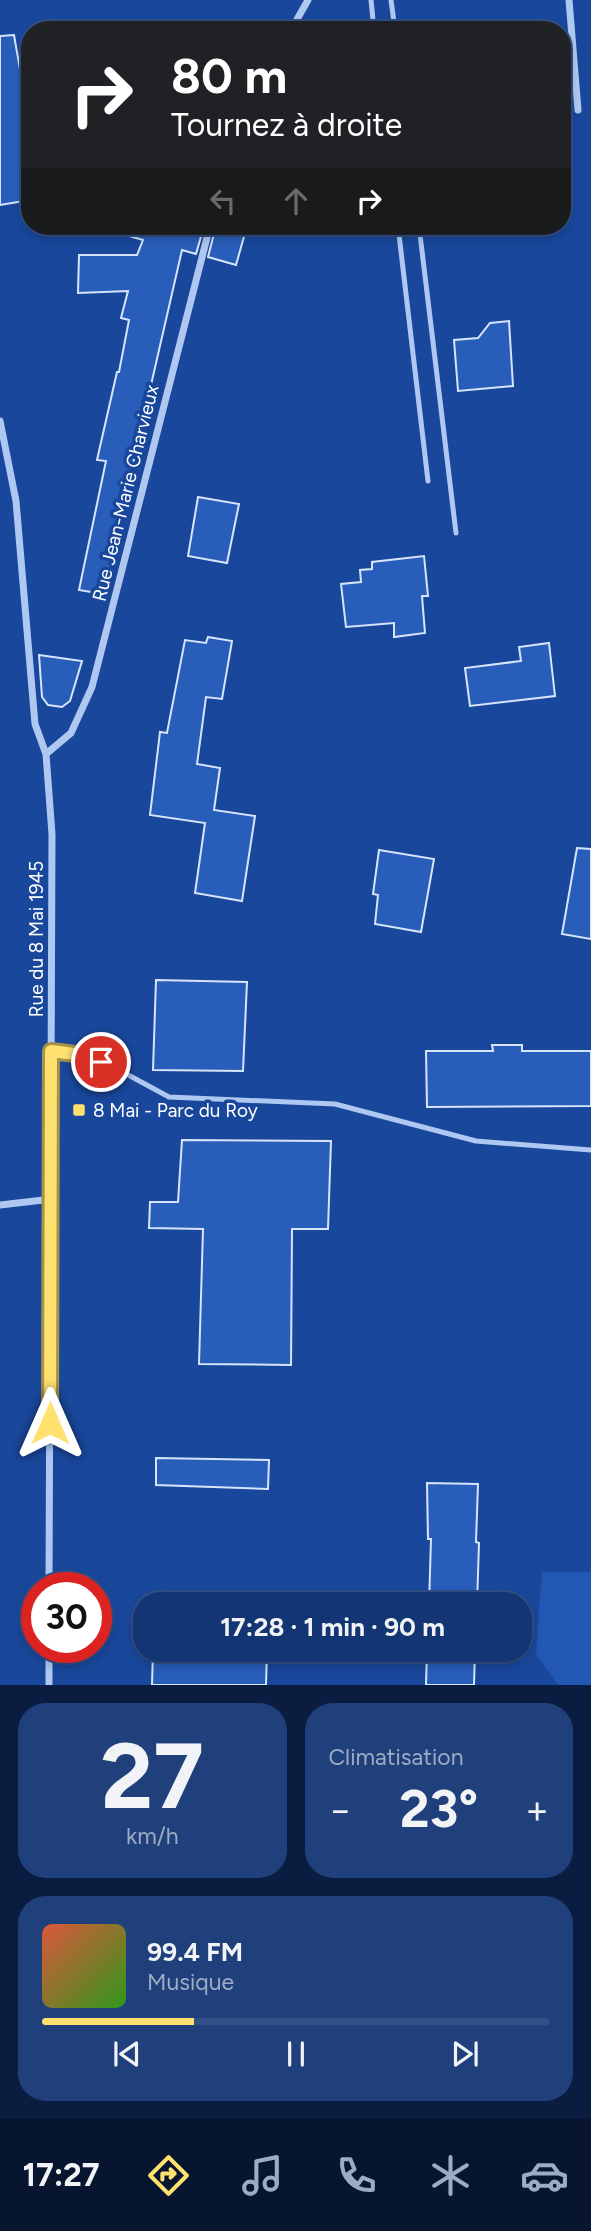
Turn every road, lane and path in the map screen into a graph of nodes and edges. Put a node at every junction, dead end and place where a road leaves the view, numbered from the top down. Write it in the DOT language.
graph roads {
  1 [pos="308,0"];
  2 [pos="371,0"];
  3 [pos="391,0"];
  4 [pos="569,0"];
  5 [pos="296,21"];
  6 [pos="373,21"];
  7 [pos="394,21"];
  8 [pos="571,21"];
  9 [pos="571,24"];
  10 [pos="578,110"];
  11 [pos="208,235"];
  12 [pos="399,235"];
  13 [pos="420,235"];
  14 [pos="0,421"];
  15 [pos="428,481"];
  16 [pos="456,533"];
  17 [pos="46,754"];
  18 [pos="51,1051"];
  19 [pos="591,1150"];
  20 [pos="52,1199"];
  21 [pos="0,1205"];
  22 [pos="49,1572"];
  23 [pos="49,1663"];
  24 [pos="48,1685"];
  1 -- 5 [label="street"];
  2 -- 6 [label="lane"];
  3 -- 7 [label="lane"];
  4 -- 8 [label="street"];
  9 -- 10 [label="street"];
  11 -- 17 [label="street, Rue Jean-Marie Charvieux"];
  12 -- 15 [label="lane"];
  13 -- 16 [label="lane"];
  14 -- 17 [label="street, Rue du 8 Mai 1945"];
  17 -- 18 [label="street, Rue du 8 Mai 1945"];
  18 -- 19 [label="lane"];
  18 -- 20 [label="street, Rue du 8 Mai 1945"];
  20 -- 21 [label="street"];
  20 -- 22 [label="street, Rue du 8 Mai 1945"];
  23 -- 24 [label="street"];
}
